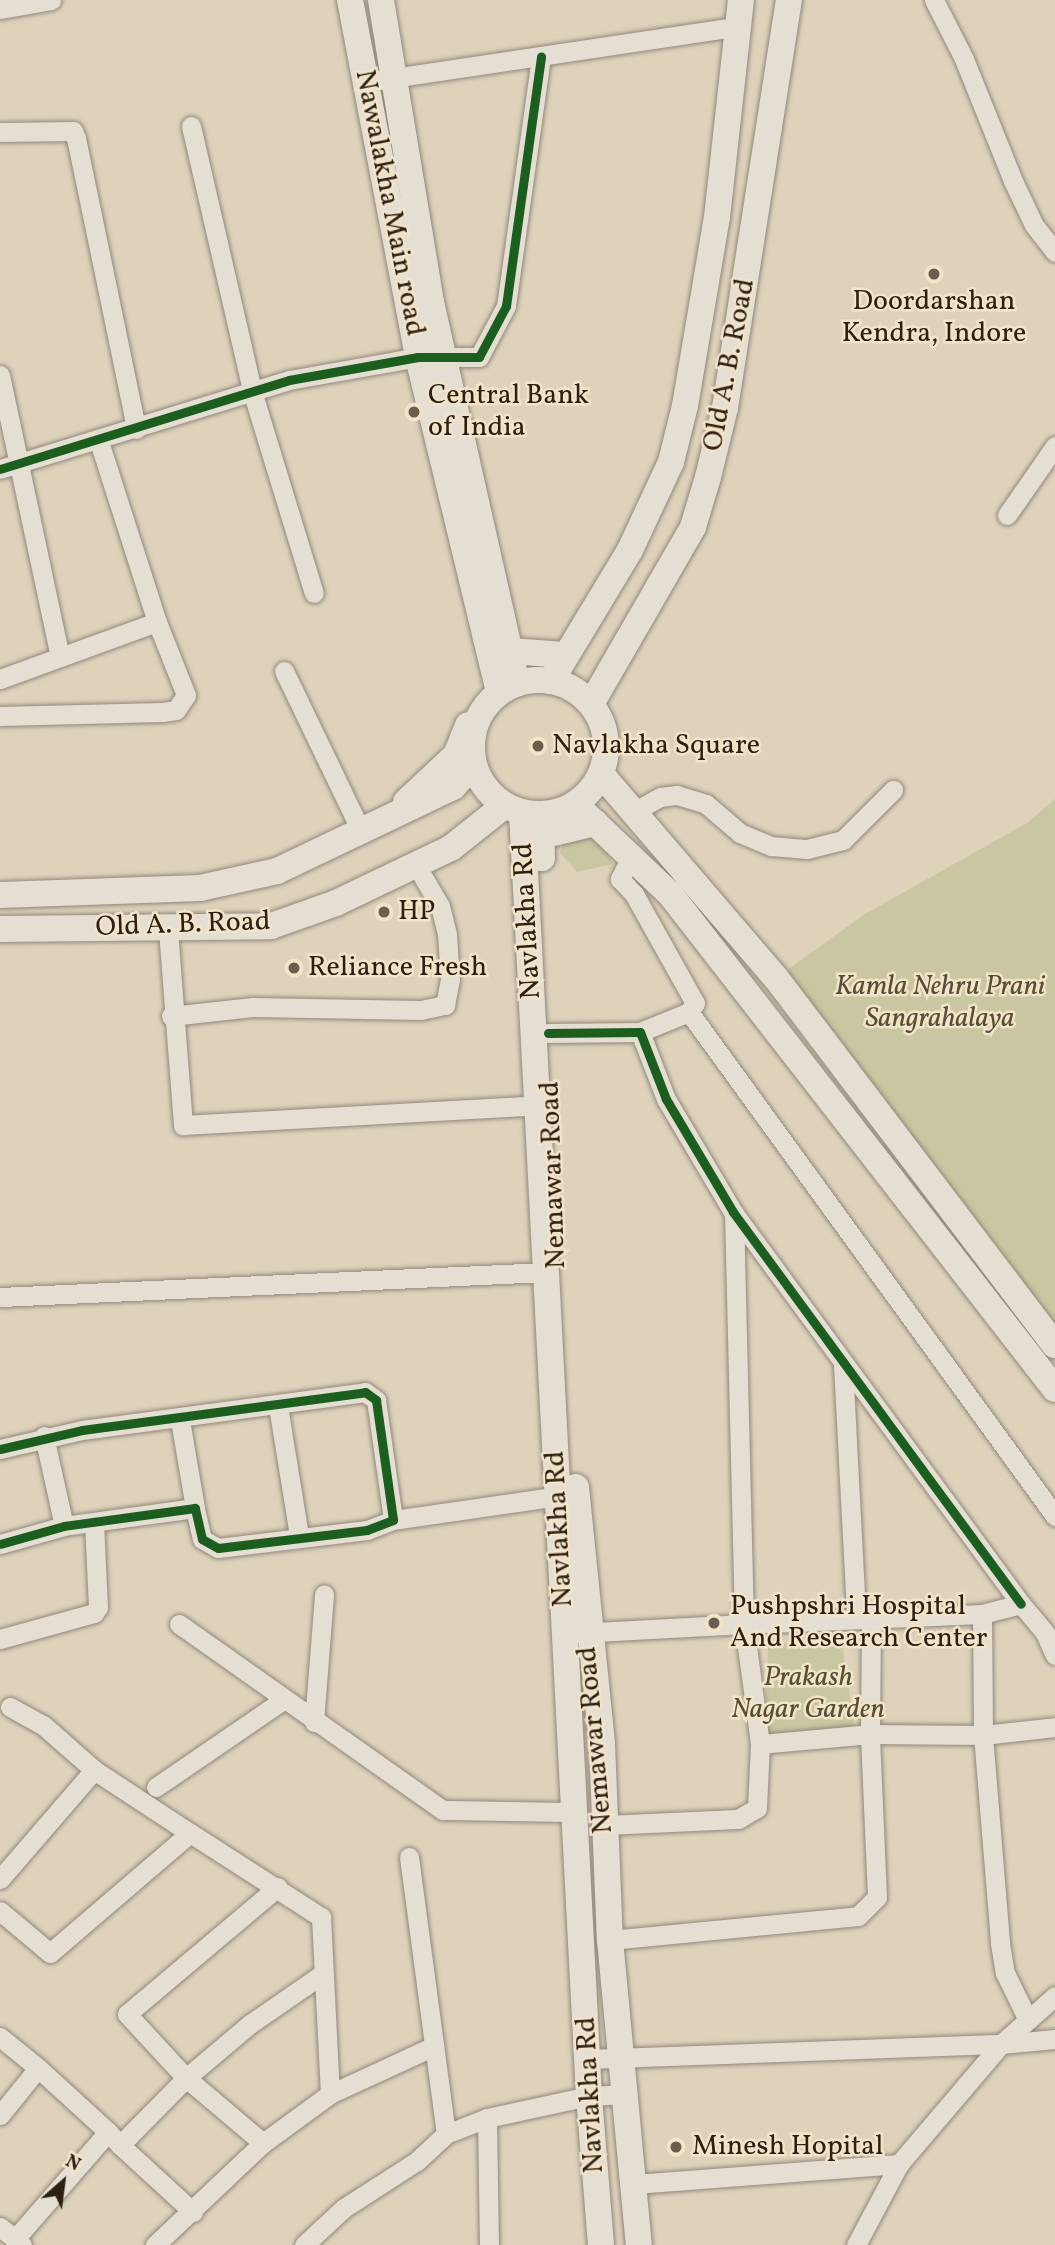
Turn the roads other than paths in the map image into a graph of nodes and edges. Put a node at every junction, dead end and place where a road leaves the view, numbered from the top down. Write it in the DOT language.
graph roads {
  1 [pos="51,0"];
  2 [pos="350,0"];
  3 [pos="381,0"];
  4 [pos="741,0"];
  5 [pos="789,0"];
  6 [pos="934,0"];
  7 [pos="0,9"];
  8 [pos="736,27"];
  9 [pos="541,56"];
  10 [pos="396,78"];
  11 [pos="366,82"];
  12 [pos="191,126"];
  13 [pos="0,132"];
  14 [pos="1055,252"];
  15 [pos="431,356"];
  16 [pos="0,374"];
  17 [pos="253,394"];
  18 [pos="136,429"];
  19 [pos="99,441"];
  20 [pos="1055,446"];
  21 [pos="8,467"];
  22 [pos="1007,515"];
  23 [pos="314,593"];
  24 [pos="480,613"];
  25 [pos="157,622"];
  26 [pos="627,641"];
  27 [pos="510,651"];
  28 [pos="565,655"];
  29 [pos="60,657"];
  30 [pos="284,671"];
  31 [pos="0,679"];
  32 [pos="551,681"];
  33 [pos="508,688"];
  34 [pos="591,704"];
  35 [pos="0,716"];
  36 [pos="606,738"];
  37 [pos="473,765"];
  38 [pos="601,774"];
  39 [pos="893,790"];
  40 [pos="575,804"];
  41 [pos="633,812"];
  42 [pos="520,821"];
  43 [pos="595,823"];
  44 [pos="373,828"];
  45 [pos="631,857"];
  46 [pos="416,865"];
  47 [pos="0,895"];
  48 [pos="0,929"];
  49 [pos="168,930"];
  50 [pos="689,1012"];
  51 [pos="172,1016"];
  52 [pos="640,1032"];
  53 [pos="548,1033"];
  54 [pos="537,1105"];
  55 [pos="733,1212"];
  56 [pos="546,1272"];
  57 [pos="0,1297"];
  58 [pos="1055,1345"];
  59 [pos="843,1364"];
  60 [pos="1055,1388"];
  61 [pos="278,1406"];
  62 [pos="180,1420"];
  63 [pos="44,1436"];
  64 [pos="0,1449"];
  65 [pos="559,1496"];
  66 [pos="195,1508"];
  67 [pos="1055,1516"];
  68 [pos="393,1520"];
  69 [pos="94,1524"];
  70 [pos="64,1527"];
  71 [pos="299,1535"];
  72 [pos="0,1544"];
  73 [pos="324,1594"];
  74 [pos="1021,1604"];
  75 [pos="982,1614"];
  76 [pos="864,1616"];
  77 [pos="744,1623"];
  78 [pos="179,1624"];
  79 [pos="576,1633"];
  80 [pos="0,1639"];
  81 [pos="1055,1655"];
  82 [pos="283,1700"];
  83 [pos="3,1709"];
  84 [pos="314,1722"];
  85 [pos="1055,1727"];
  86 [pos="870,1734"];
  87 [pos="983,1735"];
  88 [pos="760,1744"];
  89 [pos="94,1770"];
  90 [pos="156,1787"];
  91 [pos="574,1812"];
  92 [pos="604,1825"];
  93 [pos="190,1833"];
  94 [pos="409,1857"];
  95 [pos="0,1879"];
  96 [pos="278,1887"];
  97 [pos="4,1924"];
  98 [pos="610,1940"];
  99 [pos="321,1975"];
  100 [pos="1055,1996"];
  101 [pos="1027,2018"];
  102 [pos="0,2037"];
  103 [pos="1055,2039"];
  104 [pos="1002,2044"];
  105 [pos="434,2046"];
  106 [pos="623,2058"];
  107 [pos="590,2059"];
  108 [pos="38,2068"];
  109 [pos="186,2078"];
  110 [pos="330,2094"];
  111 [pos="626,2094"];
  112 [pos="589,2096"];
  113 [pos="0,2115"];
  114 [pos="487,2118"];
  115 [pos="446,2134"];
  116 [pos="114,2138"];
  117 [pos="264,2143"];
  118 [pos="899,2164"];
  119 [pos="634,2184"];
  120 [pos="193,2212"];
  121 [pos="12,2237"];
  122 [pos="155,2245"];
  123 [pos="304,2245"];
  124 [pos="489,2245"];
  125 [pos="601,2245"];
  126 [pos="639,2245"];
  127 [pos="856,2245"];
  1 -- 7 [label="street"];
  2 -- 11 [label="main road, Nawalakha Main road"];
  3 -- 10 [label="main road, Nawalakha Main road"];
  4 -- 8 [label="main road, Old A. B. Road"];
  5 -- 26 [label="main road, Old A. B. Road"];
  6 -- 14 [label="street"];
  8 -- 9 [label="street"];
  8 -- 28 [label="main road, Old A. B. Road"];
  9 -- 10 [label="street"];
  9 -- 15 [label="street"];
  10 -- 11 [label="street"];
  10 -- 15 [label="main road, Nawalakha Main road"];
  11 -- 15 [label="main road, Nawalakha Main road"];
  12 -- 17 [label="street"];
  13 -- 18 [label="street"];
  15 -- 17 [label="street"];
  15 -- 24 [label="main road, Nawalakha Main road"];
  15 -- 27 [label="main road, Nawalakha Main road"];
  16 -- 21 [label="street"];
  17 -- 18 [label="street"];
  17 -- 23 [label="street"];
  18 -- 19 [label="street"];
  19 -- 21 [label="street"];
  19 -- 25 [label="street"];
  20 -- 22 [label="street"];
  21 -- 29 [label="street"];
  24 -- 33 [label="main road, Nawalakha Main road"];
  24 -- 44 [label="main road"];
  25 -- 29 [label="street"];
  25 -- 35 [label="street"];
  26 -- 34 [label="main road, Old A. B. Road"];
  26 -- 36 [label="main road"];
  27 -- 28 [label="main road"];
  27 -- 33 [label="main road, Nawalakha Main road"];
  28 -- 32 [label="main road, Old A. B. Road"];
  29 -- 31 [label="street"];
  30 -- 44 [label="street"];
  32 -- 33 [label="main road"];
  32 -- 34 [label="main road"];
  33 -- 37 [label="main road"];
  34 -- 36 [label="main road"];
  36 -- 38 [label="main road"];
  37 -- 42 [label="main road"];
  37 -- 44 [label="main road, Old A. B. Road"];
  38 -- 40 [label="main road"];
  38 -- 41 [label="main road"];
  39 -- 41 [label="street"];
  40 -- 42 [label="main road, Old A. B. Road"];
  40 -- 43 [label="main road"];
  41 -- 58 [label="main road"];
  42 -- 43 [label="main road"];
  42 -- 46 [label="main road, Old A. B. Road"];
  42 -- 53 [label="main road, Nemawar Road"];
  42 -- 54 [label="main road, Navlakha Rd"];
  43 -- 45 [label="main road"];
  44 -- 47 [label="main road, Old A. B. Road"];
  45 -- 50 [label="street"];
  45 -- 60 [label="main road"];
  46 -- 49 [label="main road, Old A. B. Road"];
  46 -- 51 [label="street"];
  48 -- 49 [label="main road, Old A. B. Road"];
  49 -- 51 [label="street"];
  50 -- 52 [label="street"];
  50 -- 67 [label="street"];
  51 -- 54 [label="street"];
  52 -- 53 [label="street"];
  52 -- 55 [label="street"];
  53 -- 79 [label="main road, Nemawar Road"];
  54 -- 56 [label="main road, Navlakha Rd"];
  55 -- 59 [label="street"];
  55 -- 77 [label="street"];
  56 -- 57 [label="street"];
  56 -- 65 [label="main road, Navlakha Rd"];
  59 -- 74 [label="street"];
  59 -- 76 [label="street"];
  61 -- 62 [label="street"];
  61 -- 68 [label="street"];
  61 -- 71 [label="street"];
  62 -- 63 [label="street"];
  62 -- 66 [label="street"];
  63 -- 64 [label="street"];
  63 -- 70 [label="street"];
  65 -- 68 [label="street"];
  65 -- 79 [label="main road, Navlakha Rd"];
  66 -- 69 [label="street"];
  66 -- 71 [label="street"];
  68 -- 71 [label="street"];
  69 -- 70 [label="street"];
  69 -- 80 [label="street"];
  70 -- 72 [label="street"];
  73 -- 84 [label="street"];
  74 -- 75 [label="street"];
  74 -- 81 [label="street"];
  75 -- 76 [label="street"];
  75 -- 87 [label="street"];
  76 -- 77 [label="street"];
  76 -- 86 [label="street"];
  77 -- 79 [label="street"];
  77 -- 88 [label="street"];
  78 -- 82 [label="street"];
  79 -- 91 [label="main road, Navlakha Rd"];
  79 -- 92 [label="main road, Nemawar Road"];
  82 -- 84 [label="street"];
  82 -- 90 [label="street"];
  83 -- 89 [label="street"];
  84 -- 91 [label="street"];
  85 -- 87 [label="street"];
  86 -- 87 [label="street"];
  86 -- 88 [label="street"];
  86 -- 98 [label="street"];
  87 -- 101 [label="street"];
  88 -- 92 [label="street"];
  89 -- 93 [label="street"];
  89 -- 95 [label="street"];
  91 -- 107 [label="main road, Navlakha Rd"];
  92 -- 98 [label="main road, Nemawar Road"];
  93 -- 96 [label="street"];
  93 -- 97 [label="street"];
  94 -- 105 [label="street"];
  96 -- 99 [label="street"];
  96 -- 109 [label="street"];
  98 -- 106 [label="main road, Nemawar Road"];
  99 -- 109 [label="street"];
  99 -- 110 [label="street"];
  100 -- 101 [label="street"];
  101 -- 104 [label="street"];
  102 -- 108 [label="street"];
  103 -- 104 [label="street"];
  104 -- 106 [label="street"];
  104 -- 118 [label="street"];
  105 -- 110 [label="street"];
  105 -- 115 [label="street"];
  106 -- 107 [label="street"];
  106 -- 111 [label="main road, Nemawar Road"];
  107 -- 112 [label="main road, Navlakha Rd"];
  108 -- 113 [label="street"];
  108 -- 116 [label="street"];
  109 -- 116 [label="street"];
  109 -- 117 [label="street"];
  110 -- 117 [label="street"];
  111 -- 112 [label="street"];
  111 -- 119 [label="main road, Nemawar Road"];
  112 -- 114 [label="street"];
  112 -- 125 [label="main road, Navlakha Rd"];
  114 -- 115 [label="street"];
  114 -- 124 [label="street"];
  115 -- 123 [label="street"];
  116 -- 120 [label="street"];
  116 -- 121 [label="street"];
  117 -- 120 [label="street"];
  118 -- 119 [label="street"];
  118 -- 127 [label="street"];
  119 -- 126 [label="main road, Nemawar Road"];
  120 -- 122 [label="street"];
}
